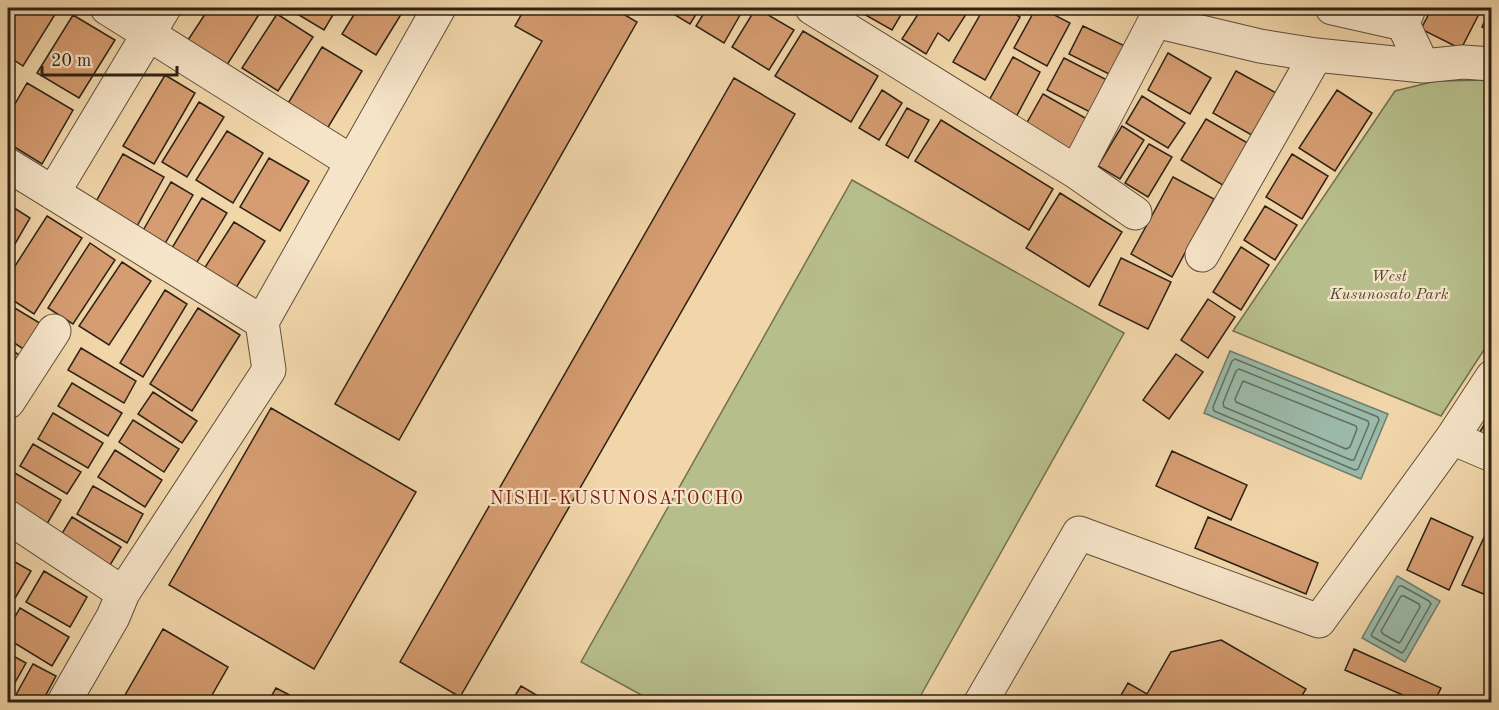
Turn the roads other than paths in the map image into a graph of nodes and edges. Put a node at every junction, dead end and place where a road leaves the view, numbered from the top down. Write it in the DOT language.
graph roads {
  1 [pos="107,8"];
  2 [pos="439,8"];
  3 [pos="812,8"];
  4 [pos="1332,8"];
  5 [pos="1406,16"];
  6 [pos="156,20"];
  7 [pos="1316,55"];
  8 [pos="1491,64"];
  9 [pos="1424,66"];
  10 [pos="352,162"];
  11 [pos="8,165"];
  12 [pos="1076,172"];
  13 [pos="53,193"];
  14 [pos="1135,213"];
  15 [pos="1202,255"];
  16 [pos="262,322"];
  17 [pos="54,331"];
  18 [pos="1491,377"];
  19 [pos="8,402"];
  20 [pos="1452,438"];
  21 [pos="1491,455"];
  22 [pos="8,517"];
  23 [pos="123,593"];
  24 [pos="64,702"];
  25 [pos="981,702"];
  1 -- 6 [label="street"];
  2 -- 10 [label="street"];
  3 -- 12 [label="street"];
  4 -- 5 [label="street"];
  5 -- 9 [label="street"];
  6 -- 10 [label="street"];
  6 -- 13 [label="street"];
  7 -- 9 [label="street"];
  7 -- 12 [label="street"];
  7 -- 15 [label="street"];
  8 -- 9 [label="street"];
  10 -- 16 [label="street"];
  11 -- 13 [label="street"];
  12 -- 14 [label="street"];
  13 -- 16 [label="street"];
  16 -- 23 [label="street"];
  17 -- 19 [label="street"];
  18 -- 20 [label="street"];
  20 -- 21 [label="street"];
  20 -- 25 [label="street"];
  22 -- 23 [label="street"];
  23 -- 24 [label="street"];
}
